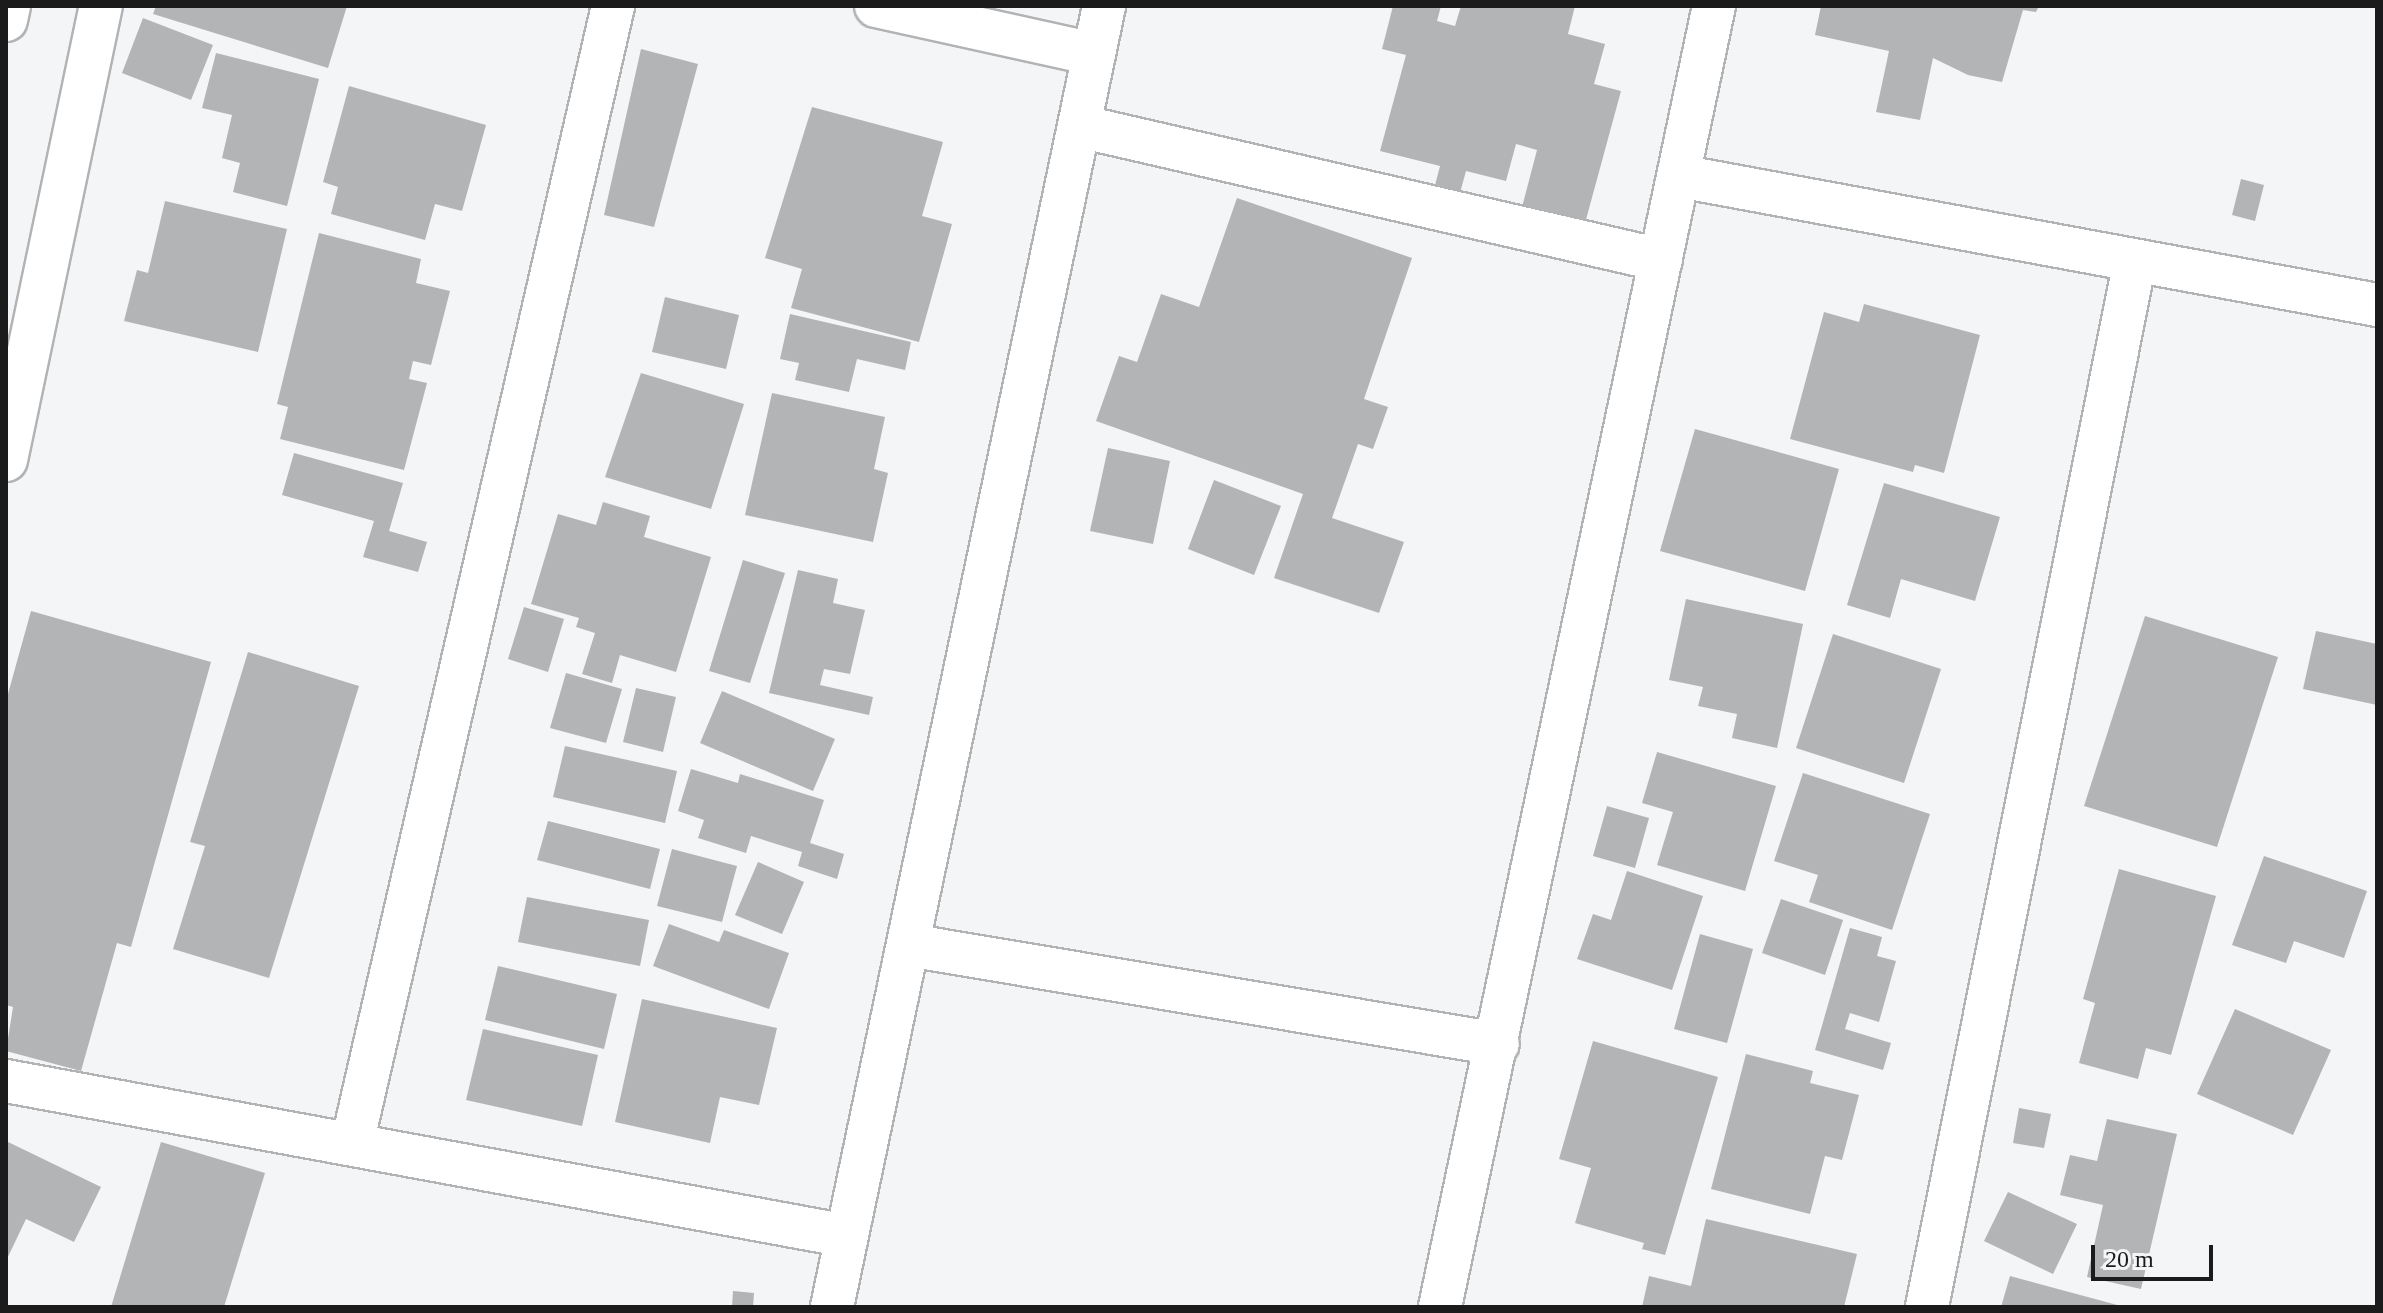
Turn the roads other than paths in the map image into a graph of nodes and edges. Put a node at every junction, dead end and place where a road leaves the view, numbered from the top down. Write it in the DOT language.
graph roads {
  1 [pos="9,6"];
  2 [pos="101,6"];
  3 [pos="613,6"];
  4 [pos="876,6"];
  5 [pos="1104,6"];
  6 [pos="1714,6"];
  7 [pos="6,20"];
  8 [pos="1094,54"];
  9 [pos="1079,126"];
  10 [pos="1679,176"];
  11 [pos="1661,260"];
  12 [pos="2135,260"];
  13 [pos="2377,305"];
  14 [pos="6,460"];
  15 [pos="908,945"];
  16 [pos="1498,1044"];
  17 [pos="6,1081"];
  18 [pos="352,1144"];
  19 [pos="847,1236"];
  20 [pos="832,1307"];
  21 [pos="1440,1307"];
  22 [pos="1927,1307"];
  1 -- 7 [label="street"];
  2 -- 14 [label="street"];
  3 -- 18 [label="street"];
  4 -- 8 [label="street"];
  5 -- 8 [label="street"];
  6 -- 10 [label="street"];
  8 -- 9 [label="street"];
  9 -- 11 [label="street"];
  9 -- 15 [label="street"];
  10 -- 11 [label="street"];
  10 -- 12 [label="street"];
  11 -- 16 [label="street"];
  12 -- 13 [label="street"];
  12 -- 22 [label="street"];
  15 -- 16 [label="street"];
  15 -- 19 [label="street"];
  16 -- 21 [label="street"];
  17 -- 18 [label="street"];
  18 -- 19 [label="street"];
  19 -- 20 [label="street"];
}
